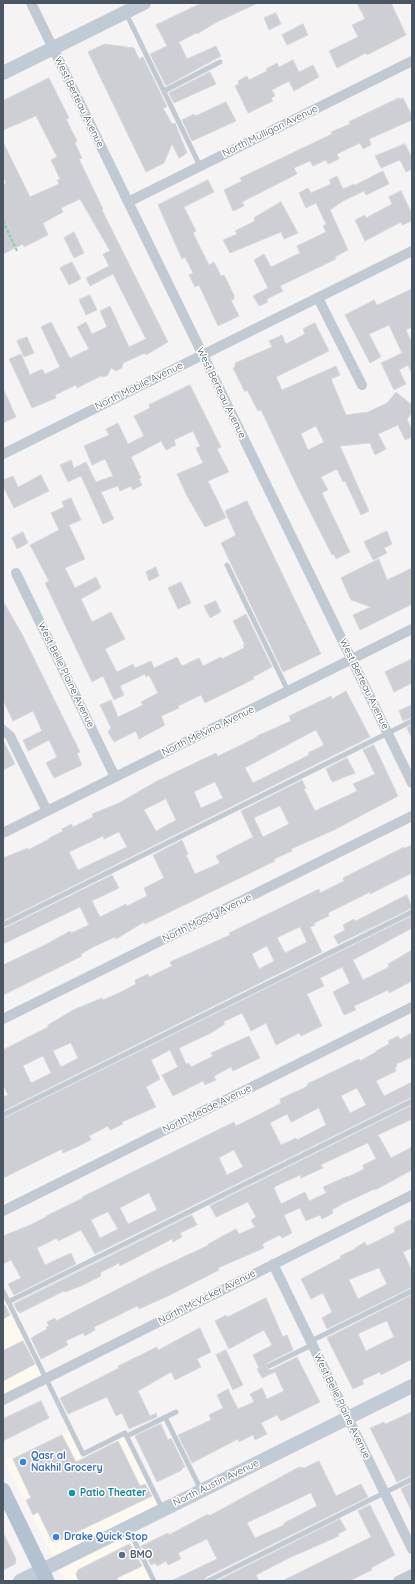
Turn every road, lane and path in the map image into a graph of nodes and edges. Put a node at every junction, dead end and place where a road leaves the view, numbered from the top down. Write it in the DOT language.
graph roads {
  1 [pos="31,3"];
  2 [pos="144,3"];
  3 [pos="126,12"];
  4 [pos="53,48"];
  5 [pos="412,61"];
  6 [pos="220,62"];
  7 [pos="3,73"];
  8 [pos="164,90"];
  9 [pos="200,166"];
  10 [pos="128,202"];
  11 [pos="3,221"];
  12 [pos="17,251"];
  13 [pos="412,251"];
  14 [pos="318,298"];
  15 [pos="203,355"];
  16 [pos="362,385"];
  17 [pos="3,454"];
  18 [pos="227,565"];
  19 [pos="16,573"];
  20 [pos="412,629"];
  21 [pos="352,659"];
  22 [pos="288,691"];
  23 [pos="412,721"];
  24 [pos="3,730"];
  25 [pos="388,733"];
  26 [pos="115,777"];
  27 [pos="412,783"];
  28 [pos="47,811"];
  29 [pos="412,816"];
  30 [pos="3,833"];
  31 [pos="412,912"];
  32 [pos="3,925"];
  33 [pos="412,1007"];
  34 [pos="3,1020"];
  35 [pos="412,1101"];
  36 [pos="3,1115"];
  37 [pos="412,1195"];
  38 [pos="3,1211"];
  39 [pos="273,1264"];
  40 [pos="3,1291"];
  41 [pos="412,1291"];
  42 [pos="8,1302"];
  43 [pos="312,1343"];
  44 [pos="269,1366"];
  45 [pos="46,1378"];
  46 [pos="412,1386"];
  47 [pos="3,1400"];
  48 [pos="176,1412"];
  49 [pos="165,1417"];
  50 [pos="348,1418"];
  51 [pos="127,1436"];
  52 [pos="412,1479"];
  53 [pos="3,1490"];
  54 [pos="201,1491"];
  55 [pos="385,1493"];
  56 [pos="163,1510"];
  57 [pos="128,1528"];
  58 [pos="412,1549"];
  59 [pos="412,1574"];
  60 [pos="45,1576"];
  61 [pos="20,1581"];
  62 [pos="154,1581"];
  63 [pos="208,1581"];
  64 [pos="398,1581"];
  1 -- 4 [label="street, West Berteau Avenue"];
  2 -- 3 [label="street"];
  3 -- 4 [label="street"];
  3 -- 8 [label="lane"];
  4 -- 7 [label="street"];
  4 -- 10 [label="street, West Berteau Avenue"];
  5 -- 9 [label="street, North Mulligan Avenue"];
  6 -- 8 [label="lane"];
  8 -- 9 [label="lane"];
  9 -- 10 [label="street, North Mulligan Avenue"];
  10 -- 15 [label="street, West Berteau Avenue"];
  11 -- 12 [label="path"];
  13 -- 14 [label="street, North Mobile Avenue"];
  14 -- 15 [label="street, North Mobile Avenue"];
  14 -- 16 [label="street"];
  15 -- 17 [label="street, North Mobile Avenue"];
  15 -- 21 [label="street, West Berteau Avenue"];
  18 -- 22 [label="lane"];
  19 -- 26 [label="street, West Belle Plaine Avenue"];
  20 -- 21 [label="street, North Melvina Avenue"];
  21 -- 22 [label="street, North Melvina Avenue"];
  21 -- 25 [label="street, West Berteau Avenue"];
  22 -- 26 [label="street, North Melvina Avenue"];
  23 -- 25 [label="lane"];
  24 -- 28 [label="street"];
  25 -- 27 [label="street, West Berteau Avenue"];
  25 -- 32 [label="lane"];
  26 -- 28 [label="street, North Melvina Avenue"];
  28 -- 30 [label="street, North Melvina Avenue"];
  29 -- 34 [label="street, North Moody Avenue"];
  31 -- 36 [label="lane"];
  33 -- 38 [label="street, North Meade Avenue"];
  35 -- 42 [label="lane"];
  37 -- 39 [label="street, North McVicker Avenue"];
  39 -- 43 [label="street, West Belle Plaine Avenue"];
  39 -- 45 [label="street, North McVicker Avenue"];
  40 -- 42 [label="lane"];
  41 -- 43 [label="lane"];
  42 -- 45 [label="lane"];
  43 -- 44 [label="lane"];
  43 -- 50 [label="street, West Belle Plaine Avenue"];
  45 -- 47 [label="street, North McVicker Avenue"];
  45 -- 51 [label="lane"];
  46 -- 50 [label="street, North Austin Avenue"];
  48 -- 49 [label="lane"];
  49 -- 51 [label="lane"];
  49 -- 54 [label="lane"];
  50 -- 54 [label="street, North Austin Avenue"];
  50 -- 55 [label="street, West Belle Plaine Avenue"];
  51 -- 56 [label="lane"];
  52 -- 55 [label="lane"];
  53 -- 60 [label="main road"];
  54 -- 56 [label="street, North Austin Avenue"];
  55 -- 58 [label="street, West Belle Plaine Avenue"];
  55 -- 63 [label="lane"];
  56 -- 57 [label="street, North Austin Avenue"];
  57 -- 60 [label="street, North Austin Avenue"];
  57 -- 62 [label="lane"];
  59 -- 64 [label="street"];
  60 -- 61 [label="street, North Austin Avenue"];
}
